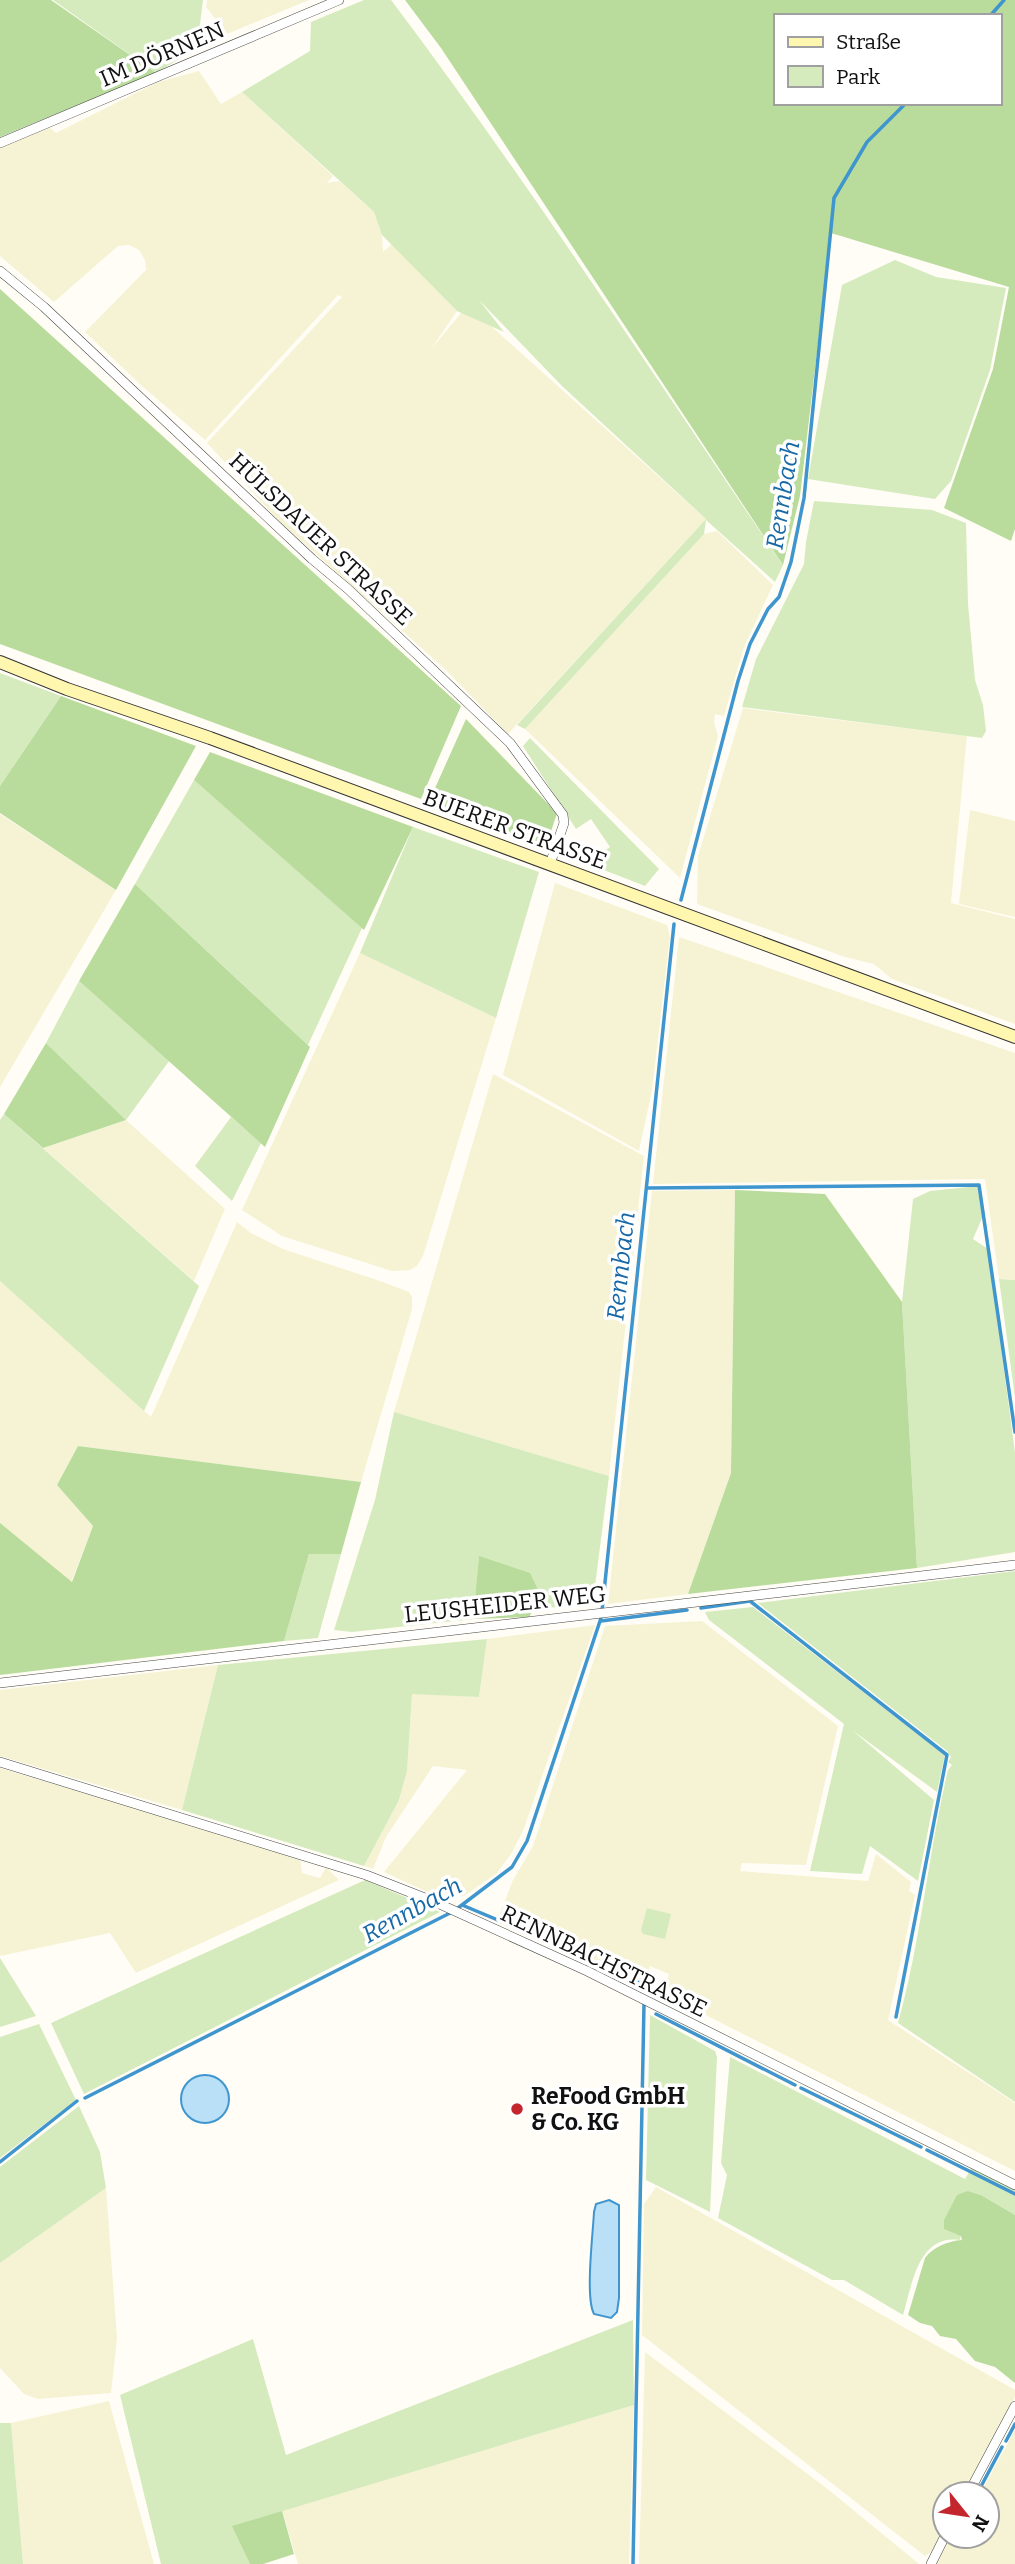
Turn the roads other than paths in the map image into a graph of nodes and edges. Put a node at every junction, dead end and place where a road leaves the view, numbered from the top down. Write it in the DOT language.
graph roads {
  1 [pos="340,0"];
  2 [pos="0,143"];
  3 [pos="0,271"];
  4 [pos="0,662"];
  5 [pos="550,864"];
  6 [pos="1015,1037"];
  7 [pos="1015,1565"];
  8 [pos="0,1683"];
  9 [pos="0,1762"];
  10 [pos="1015,2185"];
  11 [pos="1015,2406"];
  12 [pos="975,2480"];
  1 -- 2 [label="street, IM DÖRNEN"];
  3 -- 5 [label="street, HÜLSDAUER STRASSE"];
  4 -- 5 [label="main road, BUERER STRASSE"];
  5 -- 6 [label="main road, BUERER STRASSE"];
  7 -- 8 [label="street, LEUSHEIDER WEG"];
  9 -- 10 [label="street, RENNBACHSTRASSE"];
  11 -- 12 [label="street"];
}
